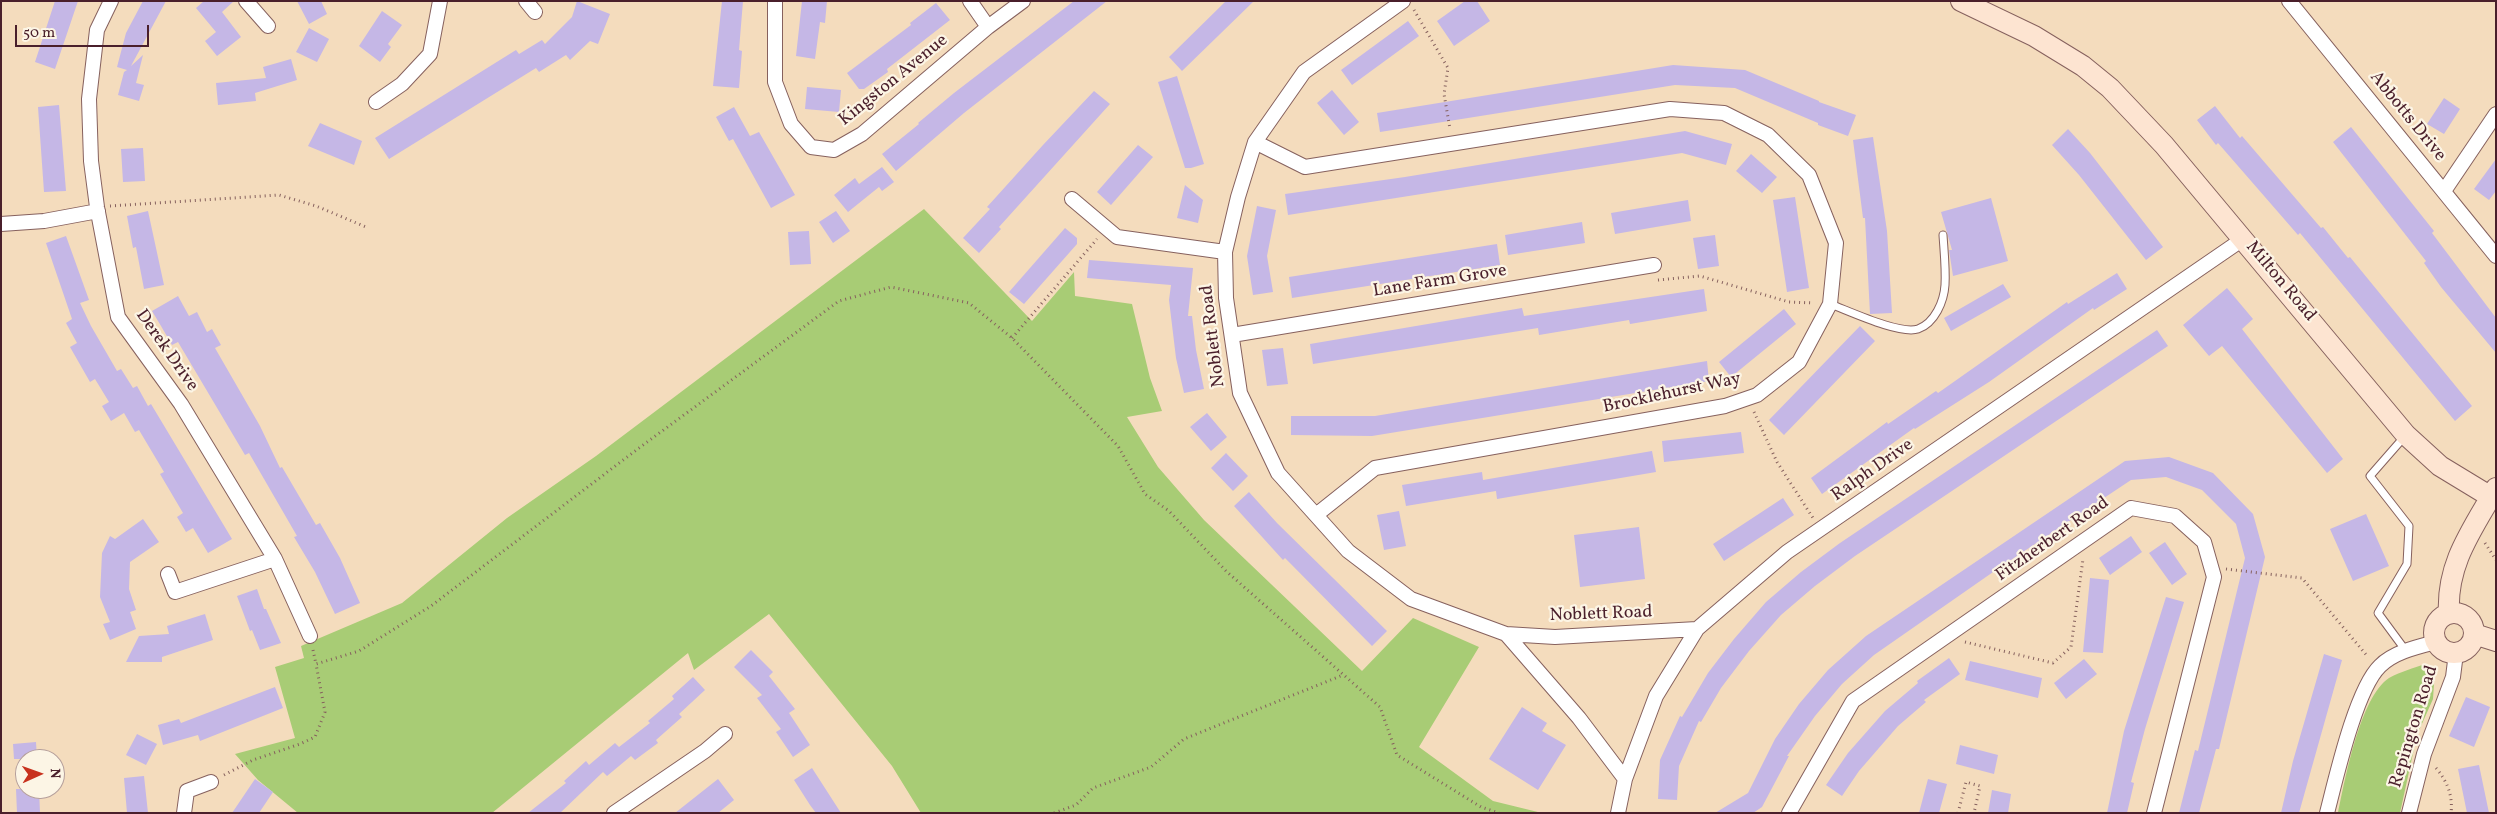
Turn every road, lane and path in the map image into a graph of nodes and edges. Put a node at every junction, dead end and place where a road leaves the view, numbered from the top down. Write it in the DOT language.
graph roads {
  1 [pos="111,1"];
  2 [pos="246,1"];
  3 [pos="440,1"];
  4 [pos="775,1"];
  5 [pos="970,1"];
  6 [pos="1023,1"];
  7 [pos="1403,1"];
  8 [pos="1409,1"];
  9 [pos="1961,1"];
  10 [pos="2289,1"];
  11 [pos="268,26"];
  12 [pos="988,27"];
  13 [pos="376,102"];
  14 [pos="2496,114"];
  15 [pos="1255,142"];
  16 [pos="1453,144"];
  17 [pos="2444,191"];
  18 [pos="1072,200"];
  19 [pos="98,209"];
  20 [pos="1,224"];
  21 [pos="366,227"];
  22 [pos="1107,227"];
  23 [pos="1943,235"];
  24 [pos="2243,239"];
  25 [pos="1225,252"];
  26 [pos="2496,256"];
  27 [pos="1654,265"];
  28 [pos="1830,304"];
  29 [pos="1232,335"];
  30 [pos="1012,338"];
  31 [pos="1748,398"];
  32 [pos="2406,435"];
  33 [pos="2493,492"];
  34 [pos="1316,515"];
  35 [pos="1821,530"];
  36 [pos="2085,540"];
  37 [pos="275,559"];
  38 [pos="2212,567"];
  39 [pos="168,574"];
  40 [pos="2449,614"];
  41 [pos="1697,629"];
  42 [pos="1506,634"];
  43 [pos="2474,634"];
  44 [pos="310,636"];
  45 [pos="1945,637"];
  46 [pos="2496,641"];
  47 [pos="2436,642"];
  48 [pos="2406,650"];
  49 [pos="2456,653"];
  50 [pos="316,664"];
  51 [pos="1343,675"];
  52 [pos="2370,680"];
  53 [pos="725,734"];
  54 [pos="2424,754"];
  55 [pos="1625,779"];
  56 [pos="211,782"];
  57 [pos="184,813"];
  58 [pos="614,813"];
  59 [pos="1054,813"];
  60 [pos="1499,813"];
  61 [pos="1618,813"];
  62 [pos="1789,813"];
  63 [pos="1958,813"];
  64 [pos="1974,813"];
  65 [pos="2154,813"];
  66 [pos="2327,813"];
  67 [pos="2409,813"];
  68 [pos="2451,813"];
  1 -- 19 [label="street, Derek Drive"];
  2 -- 11 [label="street"];
  3 -- 13 [label="street"];
  4 -- 12 [label="street, Kingston Avenue"];
  5 -- 12 [label="street"];
  6 -- 12 [label="street, Kingston Avenue"];
  7 -- 15 [label="street, Noblett Road"];
  8 -- 16 [label="path"];
  9 -- 24 [label="street, Milton Road"];
  10 -- 17 [label="street, Abbotts Drive"];
  14 -- 17 [label="street"];
  15 -- 16 [label="street, Brocklehurst Way"];
  15 -- 25 [label="street, Noblett Road"];
  16 -- 28 [label="street, Brocklehurst Way"];
  17 -- 26 [label="street, Abbotts Drive"];
  18 -- 22 [label="street"];
  19 -- 20 [label="street"];
  19 -- 21 [label="path"];
  19 -- 37 [label="street, Derek Drive"];
  22 -- 25 [label="street"];
  22 -- 30 [label="path"];
  23 -- 28 [label="lane"];
  24 -- 32 [label="street, Milton Road"];
  24 -- 35 [label="street, Ralph Drive"];
  25 -- 29 [label="street, Noblett Road"];
  27 -- 28 [label="path"];
  27 -- 29 [label="street, Lane Farm Grove"];
  28 -- 31 [label="street, Brocklehurst Way"];
  29 -- 34 [label="street, Noblett Road"];
  30 -- 50 [label="path"];
  30 -- 51 [label="path"];
  31 -- 34 [label="street, Brocklehurst Way"];
  31 -- 35 [label="path"];
  32 -- 33 [label="street, Milton Road"];
  32 -- 48 [label="lane"];
  33 -- 40 [label="street, Milton Road"];
  34 -- 42 [label="street, Noblett Road"];
  35 -- 41 [label="street, Ralph Drive"];
  36 -- 38 [label="street, Fitzherbert Road"];
  36 -- 45 [label="street, Fitzherbert Road"];
  36 -- 45 [label="path"];
  37 -- 39 [label="street"];
  37 -- 44 [label="street, Derek Drive"];
  38 -- 52 [label="path"];
  38 -- 65 [label="street, Fitzherbert Road"];
  40 -- 43 [label="street"];
  40 -- 47 [label="street"];
  41 -- 42 [label="street, Noblett Road"];
  41 -- 55 [label="street, Ralph Drive"];
  42 -- 55 [label="street, Noblett Road"];
  43 -- 46 [label="street"];
  43 -- 49 [label="street"];
  44 -- 50 [label="path"];
  45 -- 62 [label="street, Fitzherbert Road"];
  47 -- 48 [label="street, Repington Road"];
  47 -- 49 [label="street"];
  48 -- 52 [label="street, Repington Road"];
  49 -- 54 [label="street, Repington Road"];
  50 -- 56 [label="path"];
  51 -- 59 [label="path"];
  51 -- 60 [label="path"];
  52 -- 66 [label="street, Repington Road"];
  53 -- 58 [label="street"];
  54 -- 67 [label="street, Repington Road"];
  54 -- 68 [label="path"];
  55 -- 61 [label="street, Ralph Drive"];
  56 -- 57 [label="street"];
  63 -- 64 [label="path"];
}
